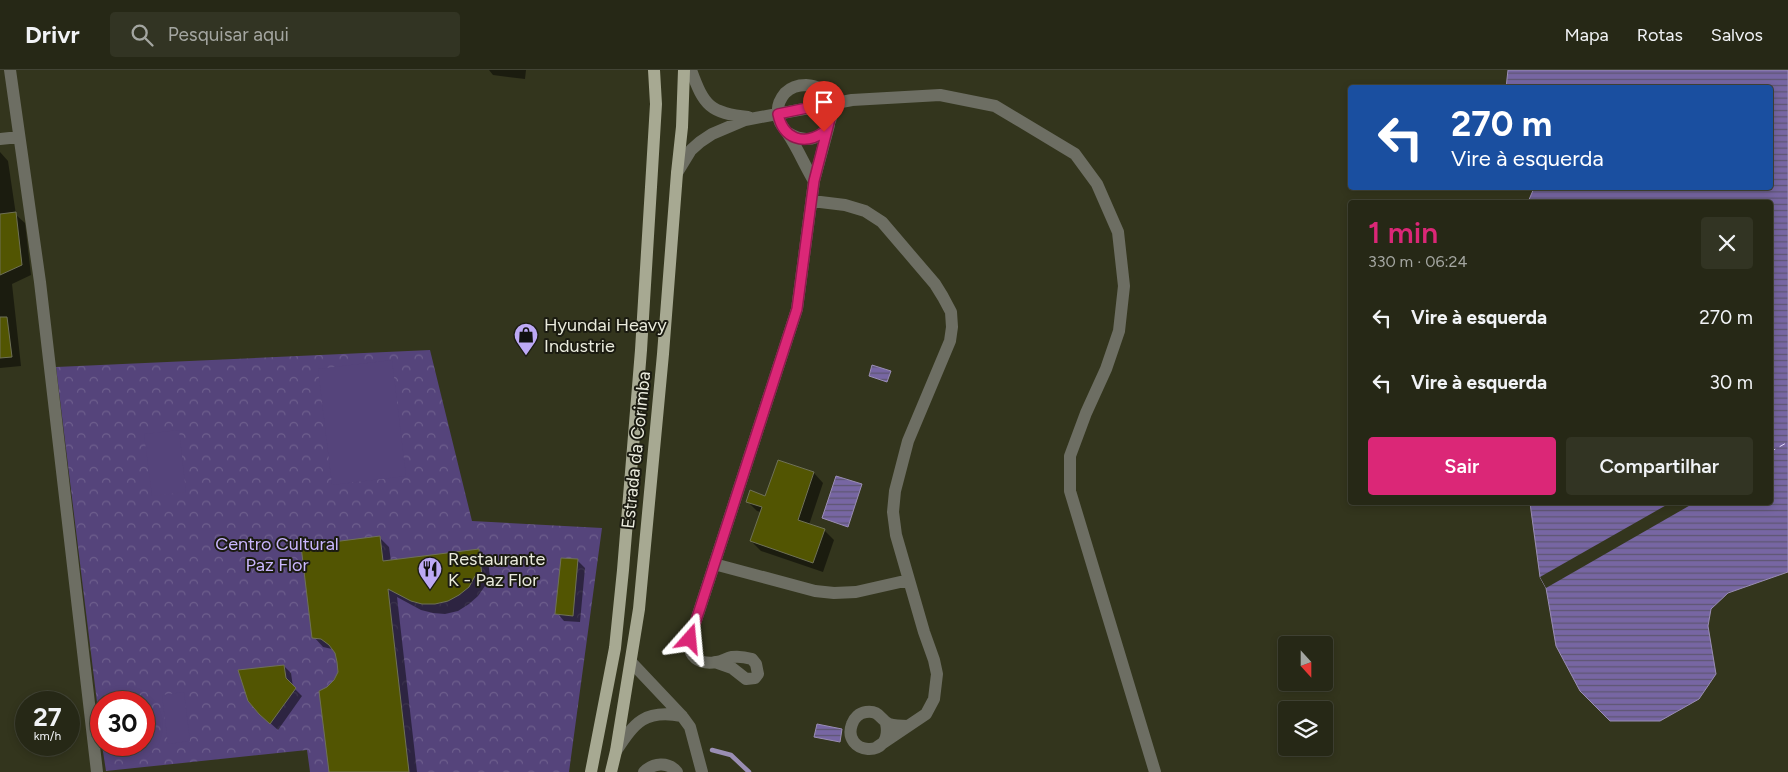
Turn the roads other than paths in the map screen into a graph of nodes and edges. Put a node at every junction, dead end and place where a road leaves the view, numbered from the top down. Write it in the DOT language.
graph roads {
  1 [pos="10,70"];
  2 [pos="654,70"];
  3 [pos="684,70"];
  4 [pos="690,70"];
  5 [pos="831,103"];
  6 [pos="778,114"];
  7 [pos="758,118"];
  8 [pos="829,125"];
  9 [pos="788,134"];
  10 [pos="19,137"];
  11 [pos="0,138"];
  12 [pos="677,173"];
  13 [pos="814,181"];
  14 [pos="812,201"];
  15 [pos="714,564"];
  16 [pos="909,580"];
  17 [pos="631,662"];
  18 [pos="715,662"];
  19 [pos="682,716"];
  20 [pos="886,723"];
  21 [pos="908,726"];
  22 [pos="877,747"];
  23 [pos="616,751"];
  24 [pos="97,772"];
  25 [pos="591,772"];
  26 [pos="610,772"];
  27 [pos="644,772"];
  28 [pos="677,772"];
  29 [pos="702,772"];
  30 [pos="1155,772"];
  1 -- 10 [label="street"];
  2 -- 25 [label="main road, Estrada da Corimba"];
  3 -- 12 [label="main road, Estrada da Corimba"];
  4 -- 7 [label="street"];
  5 -- 6 [label="street"];
  5 -- 6 [label="street"];
  5 -- 8 [label="street"];
  5 -- 30 [label="street"];
  6 -- 7 [label="street"];
  6 -- 9 [label="street"];
  7 -- 12 [label="street"];
  8 -- 9 [label="street"];
  8 -- 13 [label="street"];
  9 -- 13 [label="street"];
  10 -- 11 [label="street"];
  10 -- 24 [label="street"];
  12 -- 17 [label="main road, Estrada da Corimba"];
  13 -- 14 [label="street"];
  14 -- 15 [label="street"];
  14 -- 16 [label="street"];
  15 -- 16 [label="street"];
  15 -- 18 [label="street"];
  16 -- 21 [label="street"];
  17 -- 19 [label="street"];
  17 -- 23 [label="main road, Estrada da Corimba"];
  19 -- 23 [label="street"];
  19 -- 29 [label="street"];
  20 -- 21 [label="street"];
  20 -- 22 [label="street"];
  20 -- 22 [label="street"];
  21 -- 22 [label="street"];
  23 -- 26 [label="main road, Estrada da Corimba"];
  27 -- 28 [label="street"];
}
